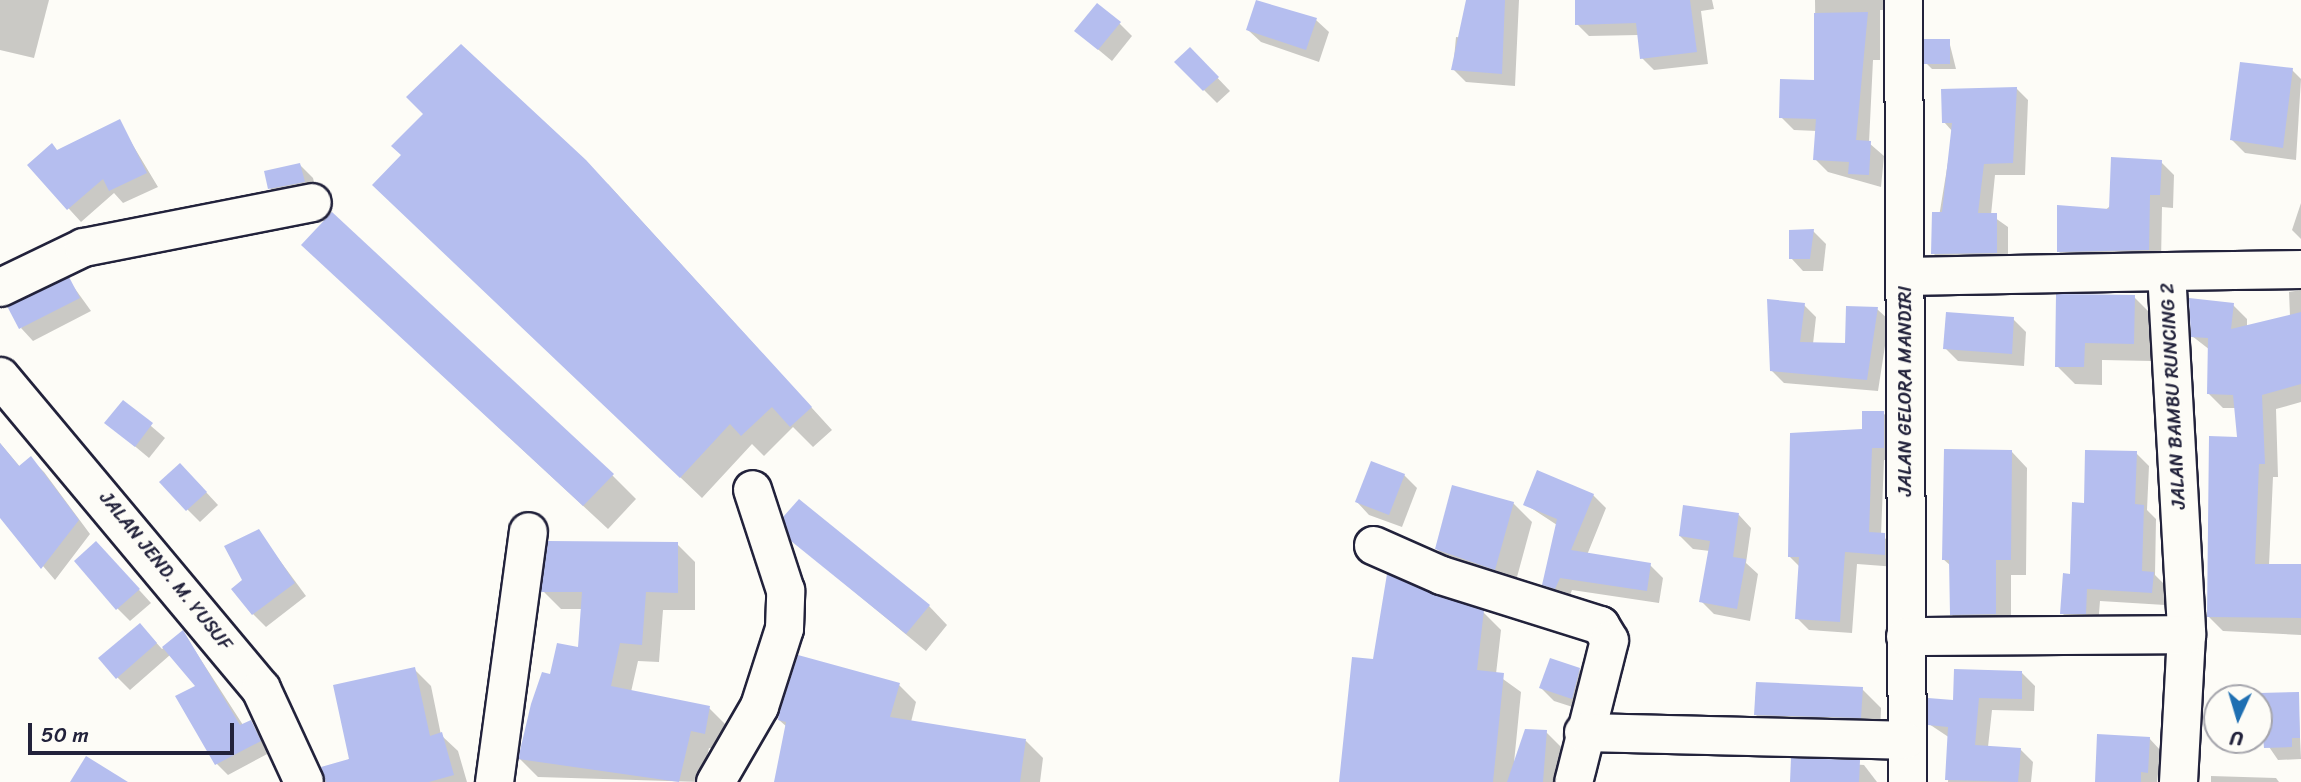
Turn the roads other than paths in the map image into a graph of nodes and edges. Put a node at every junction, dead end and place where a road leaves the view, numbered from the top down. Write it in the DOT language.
graph roads {
  1 [pos="1903,0"];
  2 [pos="312,202"];
  3 [pos="2301,269"];
  4 [pos="2166,271"];
  5 [pos="1905,276"];
  6 [pos="0,287"];
  7 [pos="0,377"];
  8 [pos="752,489"];
  9 [pos="528,531"];
  10 [pos="1373,545"];
  11 [pos="2186,634"];
  12 [pos="1905,636"];
  13 [pos="1583,732"];
  14 [pos="1904,740"];
  15 [pos="304,782"];
  16 [pos="494,782"];
  17 [pos="715,782"];
  18 [pos="1573,782"];
  19 [pos="1907,782"];
  20 [pos="2178,782"];
  1 -- 5 [label="street, JALAN GELORA MANDIRI"];
  2 -- 6 [label="street"];
  3 -- 4 [label="street"];
  4 -- 5 [label="street, JALAN BAMBU RUNCING 2"];
  4 -- 11 [label="street, JALAN BAMBU RUNCING 2"];
  5 -- 12 [label="street, JALAN GELORA MANDIRI"];
  7 -- 15 [label="highway, JALAN JEND. M. YUSUF"];
  8 -- 17 [label="street"];
  9 -- 16 [label="street"];
  10 -- 13 [label="street"];
  11 -- 12 [label="street"];
  11 -- 20 [label="street, JALAN BAMBU RUNCING 2"];
  12 -- 14 [label="street, JALAN GELORA MANDIRI"];
  13 -- 14 [label="street"];
  13 -- 18 [label="street"];
  14 -- 19 [label="street, JALAN GELORA MANDIRI"];
}
